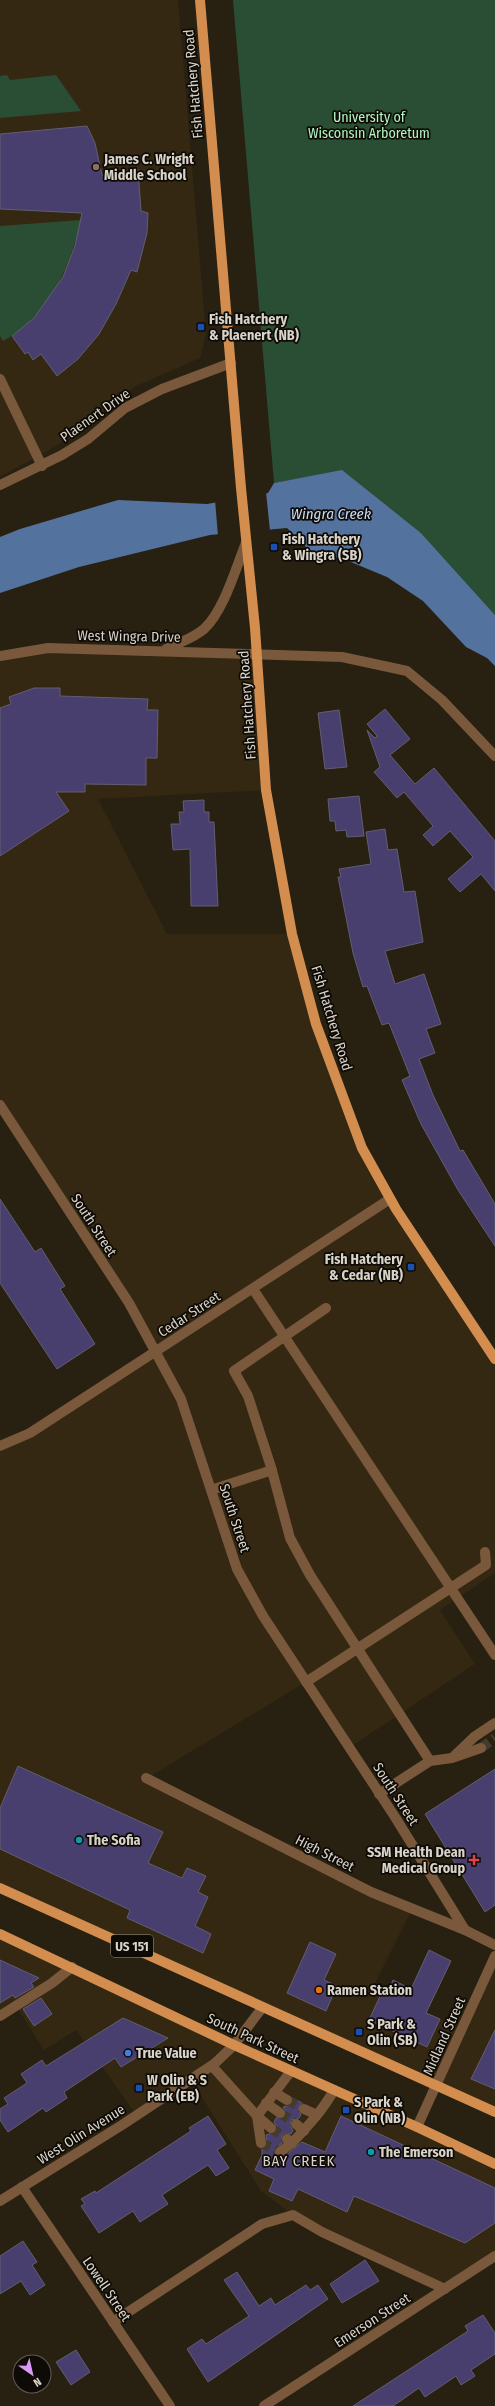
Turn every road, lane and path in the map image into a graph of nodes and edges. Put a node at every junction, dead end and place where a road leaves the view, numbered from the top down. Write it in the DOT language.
graph roads {
  1 [pos="200,0"];
  2 [pos="231,363"];
  3 [pos="0,379"];
  4 [pos="42,466"];
  5 [pos="0,485"];
  6 [pos="246,543"];
  7 [pos="164,651"];
  8 [pos="257,654"];
  9 [pos="0,656"];
  10 [pos="495,756"];
  11 [pos="0,1105"];
  12 [pos="390,1199"];
  13 [pos="253,1289"];
  14 [pos="326,1308"];
  15 [pos="285,1337"];
  16 [pos="155,1353"];
  17 [pos="495,1359"];
  18 [pos="0,1446"];
  19 [pos="272,1470"];
  20 [pos="211,1490"];
  21 [pos="485,1552"];
  22 [pos="450,1587"];
  23 [pos="357,1648"];
  24 [pos="495,1655"];
  25 [pos="306,1682"];
  26 [pos="495,1722"];
  27 [pos="481,1748"];
  28 [pos="452,1758"];
  29 [pos="430,1761"];
  30 [pos="146,1778"];
  31 [pos="379,1794"];
  32 [pos="0,1888"];
  33 [pos="465,1930"];
  34 [pos="0,1934"];
  35 [pos="495,1945"];
  36 [pos="495,1956"];
  37 [pos="72,1967"];
  38 [pos="262,2008"];
  39 [pos="0,2016"];
  40 [pos="234,2045"];
  41 [pos="212,2066"];
  42 [pos="291,2071"];
  43 [pos="436,2085"];
  44 [pos="334,2090"];
  45 [pos="274,2092"];
  46 [pos="287,2100"];
  47 [pos="266,2103"];
  48 [pos="304,2110"];
  49 [pos="495,2112"];
  50 [pos="280,2113"];
  51 [pos="317,2115"];
  52 [pos="257,2116"];
  53 [pos="417,2127"];
  54 [pos="271,2128"];
  55 [pos="262,2143"];
  56 [pos="280,2152"];
  57 [pos="495,2164"];
  58 [pos="22,2187"];
  59 [pos="0,2201"];
  60 [pos="495,2256"];
  61 [pos="444,2289"];
  62 [pos="113,2322"];
  63 [pos="170,2406"];
  64 [pos="264,2406"];
  1 -- 2 [label="main road, Fish Hatchery Road"];
  2 -- 4 [label="street, Plaenert Drive"];
  2 -- 6 [label="main road, Fish Hatchery Road"];
  3 -- 4 [label="street"];
  4 -- 5 [label="street, Plaenert Drive"];
  6 -- 7 [label="street"];
  6 -- 8 [label="main road, Fish Hatchery Road"];
  7 -- 8 [label="street, West Wingra Drive"];
  7 -- 9 [label="street, West Wingra Drive"];
  8 -- 10 [label="street, West Wingra Drive"];
  8 -- 12 [label="main road, Fish Hatchery Road"];
  11 -- 16 [label="street, South Street"];
  12 -- 13 [label="street, Cedar Street"];
  12 -- 17 [label="main road, Fish Hatchery Road"];
  13 -- 15 [label="street"];
  13 -- 16 [label="street, Cedar Street"];
  14 -- 15 [label="street"];
  15 -- 19 [label="street"];
  15 -- 22 [label="street"];
  16 -- 18 [label="street, Cedar Street"];
  16 -- 20 [label="street, South Street"];
  19 -- 20 [label="street"];
  19 -- 23 [label="street"];
  20 -- 25 [label="street, South Street"];
  21 -- 22 [label="street"];
  22 -- 23 [label="street"];
  22 -- 24 [label="street"];
  23 -- 25 [label="street"];
  23 -- 29 [label="street"];
  25 -- 31 [label="street, South Street"];
  26 -- 28 [label="street"];
  27 -- 28 [label="street"];
  28 -- 29 [label="street"];
  29 -- 31 [label="street"];
  30 -- 33 [label="street, High Street"];
  31 -- 33 [label="street, South Street"];
  32 -- 38 [label="main road, US 151"];
  33 -- 35 [label="street, High Street"];
  34 -- 37 [label="main road, South Park Street"];
  36 -- 43 [label="street, Midland Street"];
  37 -- 39 [label="street"];
  37 -- 40 [label="main road, South Park Street"];
  38 -- 40 [label="street, West Olin Avenue"];
  38 -- 43 [label="main road, US 151"];
  40 -- 41 [label="street, West Olin Avenue"];
  40 -- 42 [label="main road, South Park Street"];
  41 -- 52 [label="street"];
  41 -- 58 [label="street, West Olin Avenue"];
  42 -- 44 [label="main road, South Park Street"];
  42 -- 45 [label="street"];
  43 -- 49 [label="main road, US 151"];
  43 -- 53 [label="street, Midland Street"];
  44 -- 51 [label="street"];
  44 -- 53 [label="main road, South Park Street"];
  45 -- 46 [label="street"];
  45 -- 47 [label="street"];
  47 -- 50 [label="street"];
  47 -- 52 [label="street"];
  48 -- 51 [label="street"];
  51 -- 56 [label="street"];
  52 -- 54 [label="street"];
  52 -- 55 [label="street"];
  53 -- 57 [label="main road, South Park Street"];
  58 -- 59 [label="street, West Olin Avenue"];
  58 -- 62 [label="street, Lowell Street"];
  60 -- 61 [label="street, Emerson Street"];
  61 -- 62 [label="street"];
  61 -- 64 [label="street, Emerson Street"];
  62 -- 63 [label="street, Lowell Street"];
}
